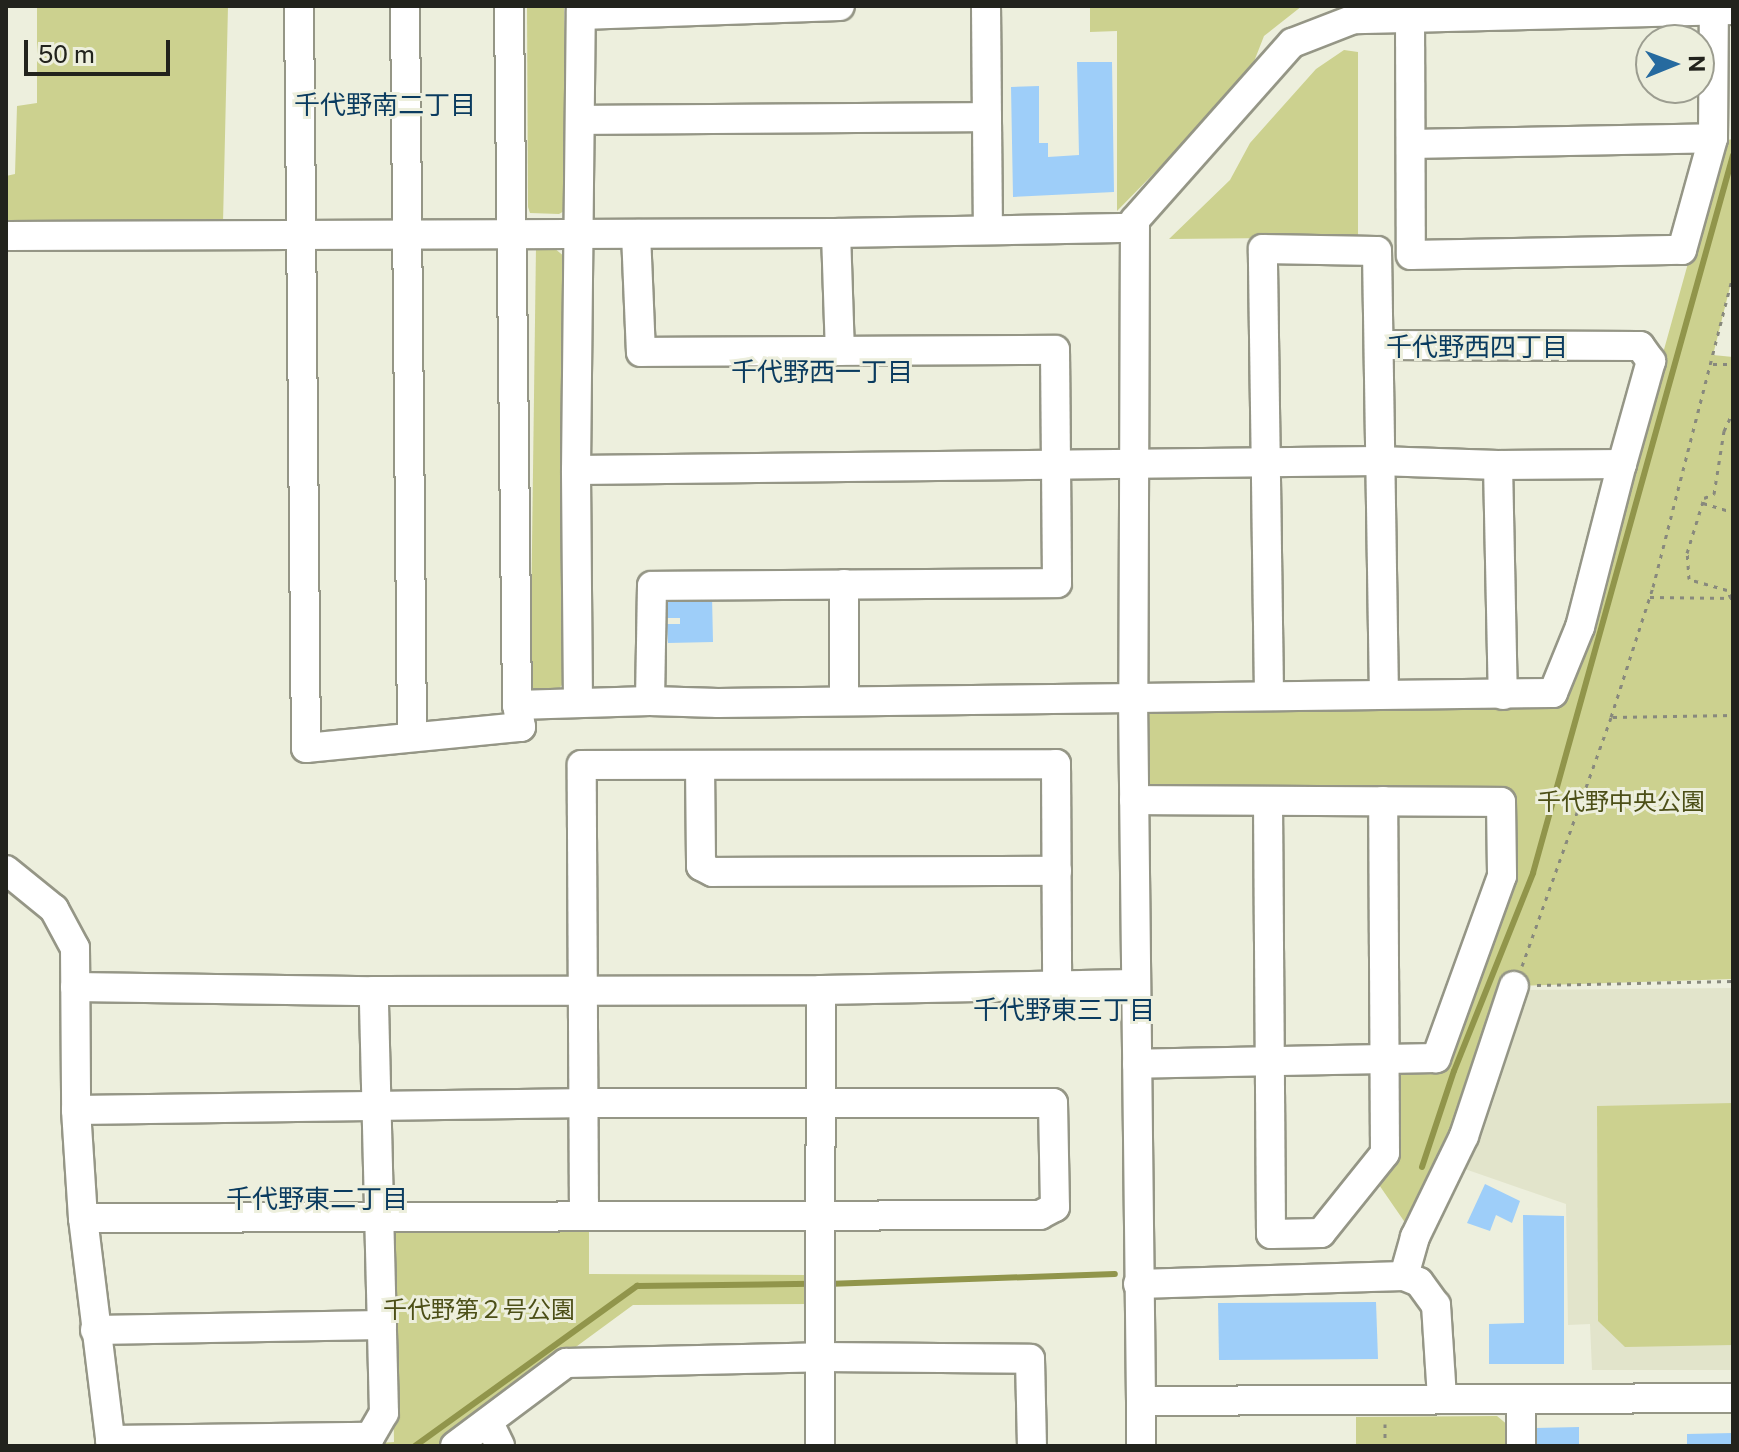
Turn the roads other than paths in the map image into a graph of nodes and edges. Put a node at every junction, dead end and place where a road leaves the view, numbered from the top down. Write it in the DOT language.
graph roads {
  1 [pos="299,6"];
  2 [pos="405,6"];
  3 [pos="509,6"];
  4 [pos="840,6"];
  5 [pos="986,6"];
  6 [pos="1562,9"];
  7 [pos="1724,9"];
  8 [pos="581,10"];
  9 [pos="1410,19"];
  10 [pos="987,117"];
  11 [pos="582,120"];
  12 [pos="1713,138"];
  13 [pos="1411,144"];
  14 [pos="1134,228"];
  15 [pos="988,230"];
  16 [pos="514,233"];
  17 [pos="578,233"];
  18 [pos="836,233"];
  19 [pos="407,234"];
  20 [pos="636,234"];
  21 [pos="6,236"];
  22 [pos="301,236"];
  23 [pos="1381,345"];
  24 [pos="840,351"];
  25 [pos="1265,461"];
  26 [pos="1378,461"];
  27 [pos="1136,464"];
  28 [pos="1622,464"];
  29 [pos="1057,465"];
  30 [pos="1498,465"];
  31 [pos="576,470"];
  32 [pos="844,584"];
  33 [pos="1384,693"];
  34 [pos="1269,694"];
  35 [pos="1503,695"];
  36 [pos="1133,696"];
  37 [pos="650,701"];
  38 [pos="844,701"];
  39 [pos="578,703"];
  40 [pos="517,705"];
  41 [pos="412,736"];
  42 [pos="700,765"];
  43 [pos="1134,800"];
  44 [pos="1383,801"];
  45 [pos="1268,802"];
  46 [pos="1057,871"];
  47 [pos="7,875"];
  48 [pos="1136,984"];
  49 [pos="1057,986"];
  50 [pos="1514,986"];
  51 [pos="75,987"];
  52 [pos="584,990"];
  53 [pos="821,990"];
  54 [pos="374,991"];
  55 [pos="1384,1058"];
  56 [pos="1271,1062"];
  57 [pos="1137,1064"];
  58 [pos="824,1102"];
  59 [pos="584,1103"];
  60 [pos="379,1105"];
  61 [pos="76,1110"];
  62 [pos="584,1215"];
  63 [pos="823,1216"];
  64 [pos="381,1217"];
  65 [pos="83,1218"];
  66 [pos="1404,1276"];
  67 [pos="1138,1284"];
  68 [pos="382,1325"];
  69 [pos="95,1330"];
  70 [pos="821,1357"];
  71 [pos="1733,1398"];
  72 [pos="1442,1399"];
  73 [pos="1521,1399"];
  74 [pos="1141,1401"];
  75 [pos="495,1434"];
  76 [pos="326,1441"];
  77 [pos="111,1443"];
  78 [pos="455,1446"];
  79 [pos="820,1446"];
  80 [pos="1032,1446"];
  81 [pos="1141,1446"];
  82 [pos="1521,1446"];
  1 -- 22 [label="street"];
  2 -- 19 [label="street"];
  3 -- 16 [label="street"];
  4 -- 8 [label="street"];
  5 -- 10 [label="street"];
  6 -- 7 [label="street"];
  6 -- 9 [label="street"];
  7 -- 12 [label="street"];
  8 -- 11 [label="street"];
  9 -- 13 [label="street"];
  9 -- 14 [label="street"];
  10 -- 11 [label="street"];
  10 -- 15 [label="street"];
  11 -- 17 [label="street"];
  12 -- 13 [label="street"];
  12 -- 13 [label="street"];
  14 -- 15 [label="street"];
  14 -- 27 [label="street"];
  15 -- 18 [label="street"];
  16 -- 17 [label="street"];
  16 -- 19 [label="street"];
  16 -- 40 [label="street"];
  17 -- 20 [label="street"];
  17 -- 31 [label="street"];
  18 -- 20 [label="street"];
  18 -- 24 [label="street"];
  19 -- 22 [label="street"];
  19 -- 41 [label="street"];
  20 -- 24 [label="street"];
  21 -- 22 [label="street"];
  22 -- 41 [label="street"];
  23 -- 25 [label="street"];
  23 -- 26 [label="street"];
  23 -- 28 [label="street"];
  24 -- 29 [label="street"];
  25 -- 26 [label="street"];
  25 -- 27 [label="street"];
  25 -- 34 [label="street"];
  26 -- 30 [label="street"];
  26 -- 33 [label="street"];
  27 -- 29 [label="street"];
  27 -- 36 [label="street"];
  28 -- 30 [label="street"];
  28 -- 35 [label="street"];
  29 -- 31 [label="street"];
  29 -- 32 [label="street"];
  30 -- 35 [label="street"];
  31 -- 39 [label="street"];
  32 -- 37 [label="street"];
  32 -- 38 [label="street"];
  33 -- 34 [label="street"];
  33 -- 35 [label="street"];
  34 -- 36 [label="street"];
  36 -- 38 [label="street"];
  36 -- 43 [label="street"];
  37 -- 38 [label="street"];
  37 -- 39 [label="street"];
  39 -- 40 [label="street"];
  40 -- 41 [label="street"];
  42 -- 46 [label="street"];
  42 -- 46 [label="street"];
  42 -- 52 [label="street"];
  43 -- 45 [label="street"];
  43 -- 48 [label="street"];
  44 -- 45 [label="street"];
  44 -- 55 [label="street"];
  44 -- 55 [label="street"];
  45 -- 56 [label="street"];
  46 -- 49 [label="street"];
  47 -- 51 [label="street"];
  48 -- 49 [label="street"];
  48 -- 57 [label="street"];
  49 -- 53 [label="street"];
  50 -- 66 [label="street"];
  51 -- 54 [label="street"];
  51 -- 61 [label="street"];
  52 -- 53 [label="street"];
  52 -- 54 [label="street"];
  52 -- 59 [label="street"];
  53 -- 58 [label="street"];
  54 -- 60 [label="street"];
  55 -- 56 [label="street"];
  55 -- 56 [label="street"];
  56 -- 57 [label="street"];
  57 -- 67 [label="street"];
  58 -- 59 [label="street"];
  58 -- 63 [label="street"];
  58 -- 63 [label="street"];
  59 -- 60 [label="street"];
  59 -- 62 [label="street"];
  60 -- 61 [label="street"];
  60 -- 64 [label="street"];
  61 -- 65 [label="street"];
  62 -- 63 [label="street"];
  62 -- 64 [label="street"];
  63 -- 70 [label="street"];
  64 -- 65 [label="street"];
  64 -- 68 [label="street"];
  65 -- 69 [label="street"];
  66 -- 67 [label="street"];
  66 -- 72 [label="street"];
  67 -- 74 [label="street"];
  68 -- 69 [label="street"];
  68 -- 76 [label="street"];
  69 -- 77 [label="street"];
  70 -- 75 [label="street"];
  70 -- 79 [label="street"];
  70 -- 80 [label="street"];
  71 -- 73 [label="street"];
  72 -- 73 [label="street"];
  72 -- 74 [label="street"];
  73 -- 82 [label="street"];
  74 -- 81 [label="street"];
  75 -- 78 [label="street"];
  76 -- 77 [label="street"];
}
